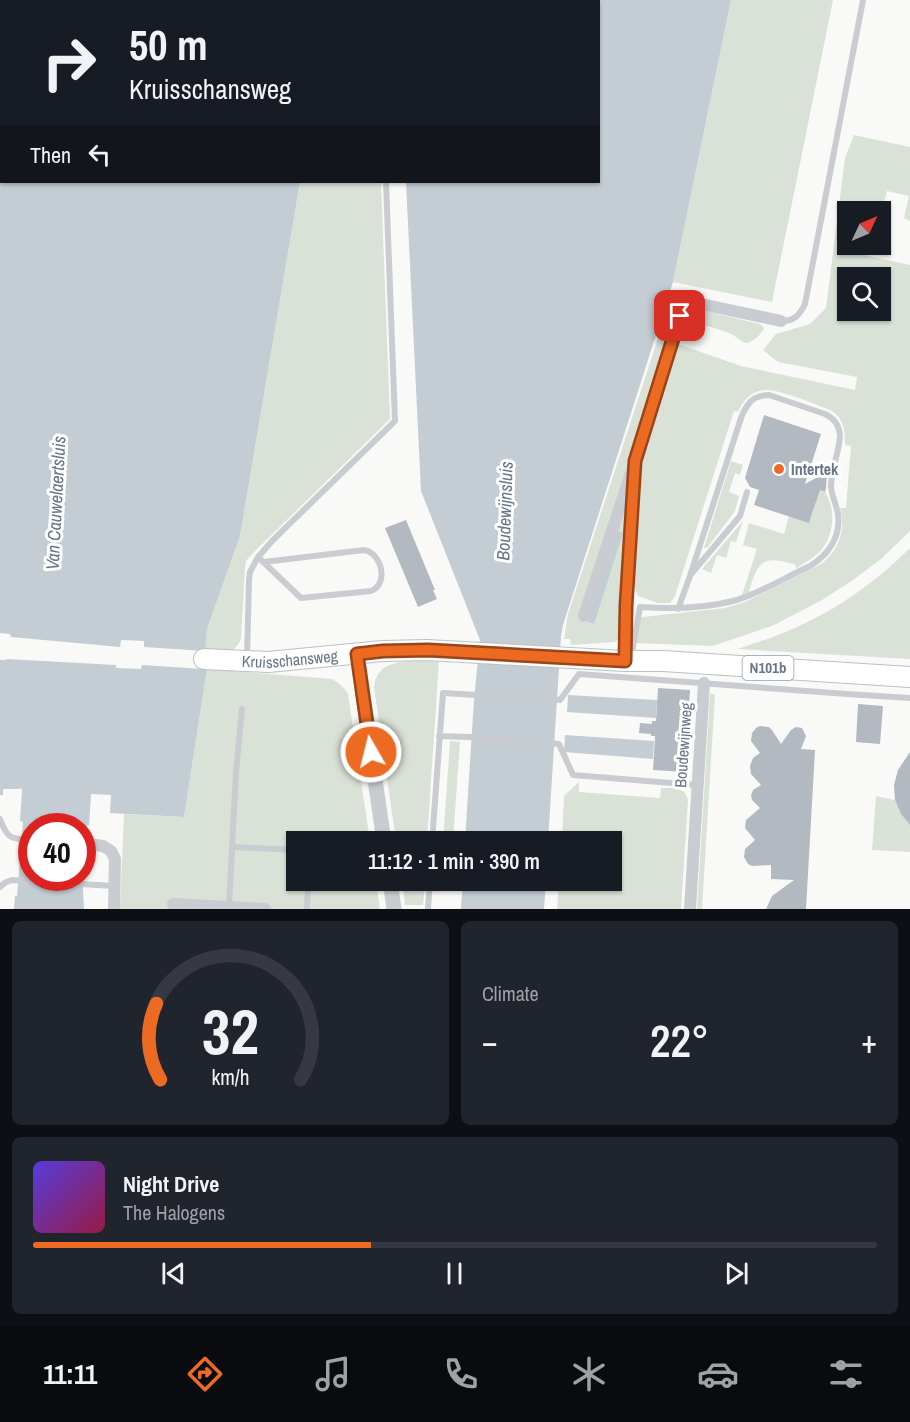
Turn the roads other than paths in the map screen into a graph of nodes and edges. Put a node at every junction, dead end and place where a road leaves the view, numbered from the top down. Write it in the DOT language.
graph roads {
  1 [pos="863,0"];
  2 [pos="386,183"];
  3 [pos="781,321"];
  4 [pos="635,461"];
  5 [pos="747,492"];
  6 [pos="258,556"];
  7 [pos="264,562"];
  8 [pos="690,576"];
  9 [pos="678,609"];
  10 [pos="584,616"];
  11 [pos="357,654"];
  12 [pos="204,659"];
  13 [pos="247,661"];
  14 [pos="628,661"];
  15 [pos="910,677"];
  16 [pos="704,683"];
  17 [pos="910,698"];
  18 [pos="242,709"];
  19 [pos="439,736"];
  20 [pos="696,785"];
  21 [pos="0,819"];
  22 [pos="382,831"];
  23 [pos="433,831"];
  24 [pos="18,840"];
  25 [pos="96,845"];
  26 [pos="232,847"];
  27 [pos="286,849"];
  28 [pos="115,886"];
  29 [pos="0,887"];
  30 [pos="308,891"];
  31 [pos="392,891"];
  32 [pos="429,891"];
  33 [pos="173,904"];
  34 [pos="230,907"];
  35 [pos="114,909"];
  36 [pos="265,909"];
  37 [pos="307,909"];
  38 [pos="394,909"];
  39 [pos="428,909"];
  40 [pos="690,909"];
  1 -- 3 [label="lane"];
  2 -- 6 [label="lane"];
  3 -- 4 [label="street"];
  4 -- 10 [label="street"];
  4 -- 14 [label="street"];
  5 -- 8 [label="lane"];
  6 -- 7 [label="lane"];
  6 -- 13 [label="lane"];
  7 -- 7 [label="lane"];
  8 -- 9 [label="lane"];
  8 -- 9 [label="lane"];
  9 -- 14 [label="lane"];
  11 -- 13 [label="main road, Kruisschansweg / N101b"];
  11 -- 14 [label="main road, Kruisschansweg / N101b"];
  11 -- 22 [label="street"];
  12 -- 13 [label="main road, Kruisschansweg / N101b"];
  14 -- 15 [label="main road, Kruisschansweg / N101b"];
  16 -- 17 [label="lane, Boudewijnweg"];
  16 -- 19 [label="lane"];
  16 -- 20 [label="street, Boudewijnweg"];
  18 -- 26 [label="lane"];
  19 -- 20 [label="lane"];
  19 -- 23 [label="lane"];
  20 -- 40 [label="street, Boudewijnweg"];
  21 -- 24 [label="lane"];
  25 -- 28 [label="street"];
  26 -- 27 [label="lane"];
  26 -- 34 [label="lane"];
  28 -- 29 [label="lane"];
  28 -- 35 [label="street"];
  30 -- 37 [label="lane"];
  31 -- 38 [label="street"];
  32 -- 39 [label="lane"];
  33 -- 34 [label="street"];
  34 -- 36 [label="street"];
}
